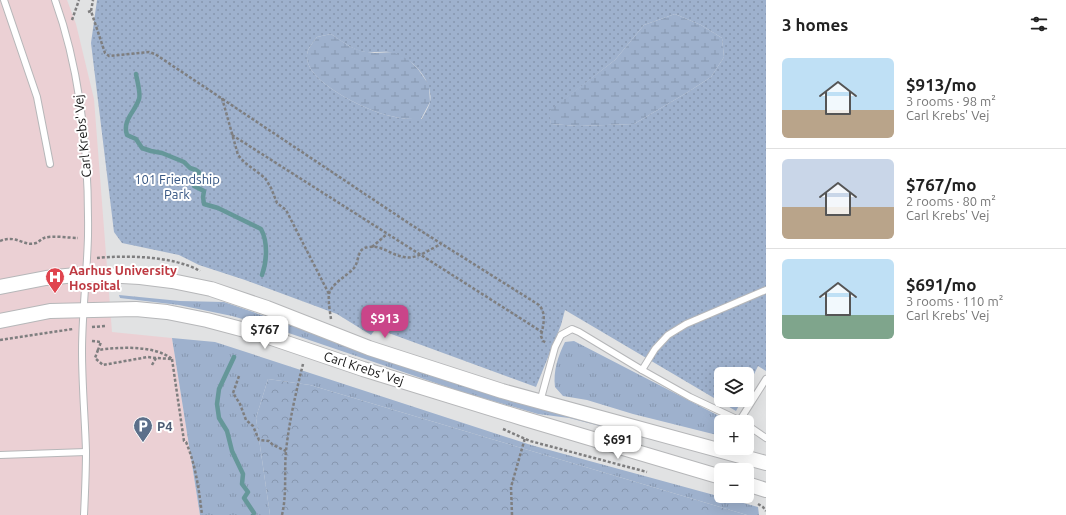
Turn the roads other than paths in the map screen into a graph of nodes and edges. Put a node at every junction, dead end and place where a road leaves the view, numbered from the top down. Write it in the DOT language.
graph roads {
  1 [pos="4,0"];
  2 [pos="56,0"];
  3 [pos="50,164"];
  4 [pos="86,274"];
  5 [pos="0,287"];
  6 [pos="766,290"];
  7 [pos="84,310"];
  8 [pos="0,321"];
  9 [pos="642,370"];
  10 [pos="766,379"];
  11 [pos="540,402"];
  12 [pos="728,415"];
  13 [pos="745,415"];
  14 [pos="754,430"];
  15 [pos="766,438"];
  16 [pos="86,452"];
  17 [pos="0,455"];
  18 [pos="766,463"];
  19 [pos="714,474"];
  20 [pos="754,486"];
  21 [pos="766,490"];
  22 [pos="84,515"];
  1 -- 3 [label="lane"];
  2 -- 4 [label="lane, Carl Krebs' Vej"];
  4 -- 5 [label="street, Carl Krebs' Vej"];
  4 -- 7 [label="lane"];
  4 -- 11 [label="street, Carl Krebs' Vej"];
  6 -- 9 [label="lane"];
  7 -- 8 [label="street, Carl Krebs' Vej"];
  7 -- 16 [label="lane"];
  7 -- 19 [label="street, Carl Krebs' Vej"];
  9 -- 11 [label="lane"];
  9 -- 12 [label="lane"];
  10 -- 13 [label="lane"];
  11 -- 18 [label="street, Carl Krebs' Vej"];
  14 -- 15 [label="lane"];
  16 -- 17 [label="lane"];
  16 -- 22 [label="lane"];
  20 -- 21 [label="street"];
}
